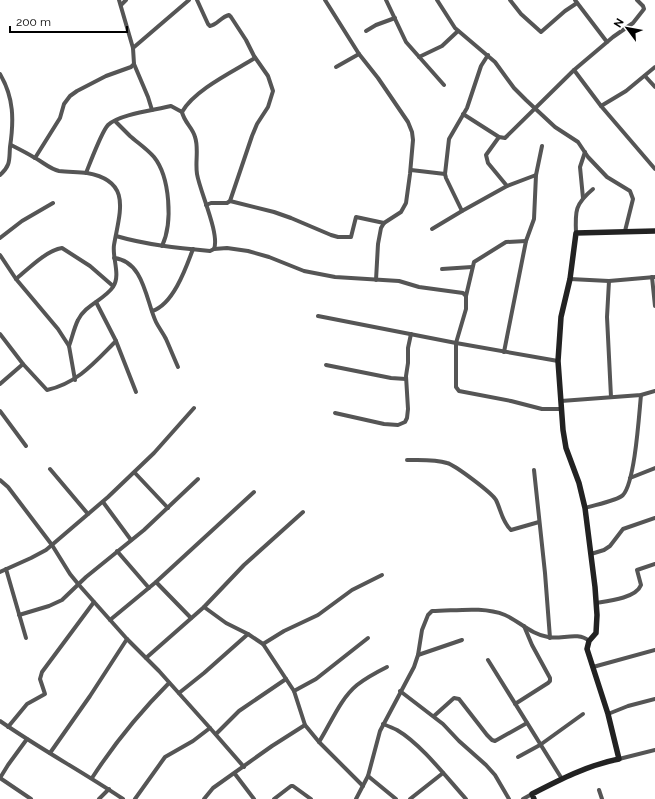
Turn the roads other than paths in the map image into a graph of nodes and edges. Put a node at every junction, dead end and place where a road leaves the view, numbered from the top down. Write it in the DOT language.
graph roads {
  1 [pos="119,0"];
  2 [pos="126,0"];
  3 [pos="189,0"];
  4 [pos="198,0"];
  5 [pos="325,0"];
  6 [pos="386,0"];
  7 [pos="437,0"];
  8 [pos="510,0"];
  9 [pos="637,0"];
  10 [pos="576,2"];
  11 [pos="121,5"];
  12 [pos="395,18"];
  13 [pos="366,31"];
  14 [pos="458,31"];
  15 [pos="607,42"];
  16 [pos="133,48"];
  17 [pos="359,54"];
  18 [pos="488,55"];
  19 [pos="419,57"];
  20 [pos="255,58"];
  21 [pos="134,64"];
  22 [pos="336,67"];
  23 [pos="655,67"];
  24 [pos="574,70"];
  25 [pos="0,74"];
  26 [pos="645,76"];
  27 [pos="444,85"];
  28 [pos="655,87"];
  29 [pos="601,106"];
  30 [pos="536,108"];
  31 [pos="152,110"];
  32 [pos="182,112"];
  33 [pos="463,114"];
  34 [pos="115,121"];
  35 [pos="499,137"];
  36 [pos="11,145"];
  37 [pos="542,146"];
  38 [pos="585,152"];
  39 [pos="35,158"];
  40 [pos="655,169"];
  41 [pos="411,170"];
  42 [pos="86,173"];
  43 [pos="444,174"];
  44 [pos="0,175"];
  45 [pos="536,175"];
  46 [pos="507,186"];
  47 [pos="593,189"];
  48 [pos="583,198"];
  49 [pos="230,201"];
  50 [pos="53,203"];
  51 [pos="206,205"];
  52 [pos="462,211"];
  53 [pos="384,223"];
  54 [pos="432,229"];
  55 [pos="624,231"];
  56 [pos="655,231"];
  57 [pos="576,234"];
  58 [pos="116,236"];
  59 [pos="0,238"];
  60 [pos="526,241"];
  61 [pos="162,246"];
  62 [pos="192,249"];
  63 [pos="214,249"];
  64 [pos="0,255"];
  65 [pos="114,258"];
  66 [pos="472,267"];
  67 [pos="442,268"];
  68 [pos="654,277"];
  69 [pos="16,279"];
  70 [pos="570,279"];
  71 [pos="376,280"];
  72 [pos="608,281"];
  73 [pos="113,286"];
  74 [pos="466,296"];
  75 [pos="96,302"];
  76 [pos="655,306"];
  77 [pos="152,311"];
  78 [pos="318,316"];
  79 [pos="0,334"];
  80 [pos="411,334"];
  81 [pos="116,341"];
  82 [pos="456,343"];
  83 [pos="70,346"];
  84 [pos="504,352"];
  85 [pos="558,361"];
  86 [pos="23,364"];
  87 [pos="326,365"];
  88 [pos="178,367"];
  89 [pos="406,379"];
  90 [pos="75,380"];
  91 [pos="0,384"];
  92 [pos="655,391"];
  93 [pos="136,392"];
  94 [pos="641,395"];
  95 [pos="611,397"];
  96 [pos="561,401"];
  97 [pos="194,408"];
  98 [pos="561,409"];
  99 [pos="0,412"];
  100 [pos="335,413"];
  101 [pos="26,446"];
  102 [pos="407,460"];
  103 [pos="655,468"];
  104 [pos="50,469"];
  105 [pos="534,470"];
  106 [pos="135,473"];
  107 [pos="630,478"];
  108 [pos="0,480"];
  109 [pos="198,480"];
  110 [pos="254,492"];
  111 [pos="103,502"];
  112 [pos="168,508"];
  113 [pos="585,508"];
  114 [pos="303,512"];
  115 [pos="88,514"];
  116 [pos="655,518"];
  117 [pos="539,522"];
  118 [pos="131,540"];
  119 [pos="52,545"];
  120 [pos="117,551"];
  121 [pos="591,554"];
  122 [pos="655,564"];
  123 [pos="6,569"];
  124 [pos="0,572"];
  125 [pos="382,575"];
  126 [pos="156,582"];
  127 [pos="79,585"];
  128 [pos="149,588"];
  129 [pos="94,602"];
  130 [pos="596,603"];
  131 [pos="204,607"];
  132 [pos="20,615"];
  133 [pos="192,618"];
  134 [pos="110,620"];
  135 [pos="524,626"];
  136 [pos="248,634"];
  137 [pos="26,638"];
  138 [pos="368,638"];
  139 [pos="550,638"];
  140 [pos="127,639"];
  141 [pos="462,640"];
  142 [pos="589,641"];
  143 [pos="263,644"];
  144 [pos="655,650"];
  145 [pos="418,655"];
  146 [pos="146,658"];
  147 [pos="488,660"];
  148 [pos="387,667"];
  149 [pos="593,667"];
  150 [pos="286,679"];
  151 [pos="169,683"];
  152 [pos="294,691"];
  153 [pos="400,691"];
  154 [pos="179,693"];
  155 [pos="655,699"];
  156 [pos="515,704"];
  157 [pos="583,714"];
  158 [pos="608,714"];
  159 [pos="434,716"];
  160 [pos="0,721"];
  161 [pos="528,723"];
  162 [pos="383,724"];
  163 [pos="305,725"];
  164 [pos="8,727"];
  165 [pos="210,728"];
  166 [pos="216,734"];
  167 [pos="27,740"];
  168 [pos="319,742"];
  169 [pos="540,745"];
  170 [pos="655,752"];
  171 [pos="50,753"];
  172 [pos="518,757"];
  173 [pos="619,759"];
  174 [pos="244,767"];
  175 [pos="443,773"];
  176 [pos="235,774"];
  177 [pos="368,776"];
  178 [pos="0,778"];
  179 [pos="92,778"];
  180 [pos="562,779"];
  181 [pos="363,786"];
  182 [pos="109,789"];
  183 [pos="600,790"];
  184 [pos="533,797"];
  185 [pos="31,799"];
  186 [pos="99,799"];
  187 [pos="123,799"];
  188 [pos="135,799"];
  189 [pos="204,799"];
  190 [pos="254,799"];
  191 [pos="274,799"];
  192 [pos="311,799"];
  193 [pos="356,799"];
  194 [pos="396,799"];
  195 [pos="410,799"];
  196 [pos="466,799"];
  197 [pos="509,799"];
  198 [pos="523,799"];
  199 [pos="602,799"];
  1 -- 11 [label="street"];
  2 -- 11 [label="street"];
  3 -- 16 [label="street"];
  4 -- 20 [label="street"];
  5 -- 17 [label="street"];
  6 -- 12 [label="street"];
  7 -- 14 [label="street"];
  8 -- 10 [label="street"];
  9 -- 15 [label="street"];
  10 -- 15 [label="street"];
  11 -- 16 [label="street"];
  12 -- 13 [label="street"];
  12 -- 19 [label="street"];
  14 -- 18 [label="street"];
  14 -- 19 [label="street"];
  15 -- 24 [label="street"];
  16 -- 21 [label="street"];
  17 -- 22 [label="street"];
  17 -- 41 [label="street"];
  18 -- 30 [label="street"];
  18 -- 33 [label="street"];
  19 -- 27 [label="street"];
  20 -- 32 [label="street"];
  20 -- 49 [label="street"];
  21 -- 31 [label="street"];
  21 -- 39 [label="street"];
  23 -- 26 [label="street"];
  24 -- 29 [label="street"];
  24 -- 30 [label="street"];
  25 -- 36 [label="street"];
  26 -- 28 [label="street"];
  26 -- 29 [label="street"];
  29 -- 40 [label="street"];
  30 -- 35 [label="street"];
  30 -- 38 [label="street"];
  31 -- 32 [label="street"];
  31 -- 34 [label="street"];
  32 -- 51 [label="street"];
  33 -- 35 [label="street"];
  33 -- 43 [label="street"];
  34 -- 42 [label="street"];
  34 -- 61 [label="street"];
  35 -- 46 [label="street"];
  36 -- 39 [label="street"];
  36 -- 44 [label="street"];
  37 -- 45 [label="street"];
  38 -- 48 [label="street"];
  38 -- 55 [label="street"];
  39 -- 42 [label="street"];
  41 -- 43 [label="street"];
  41 -- 53 [label="street"];
  42 -- 58 [label="street"];
  43 -- 52 [label="street"];
  45 -- 46 [label="street"];
  45 -- 60 [label="street"];
  46 -- 52 [label="street"];
  47 -- 48 [label="street"];
  48 -- 57 [label="street"];
  49 -- 51 [label="street"];
  49 -- 53 [label="street"];
  50 -- 59 [label="street"];
  51 -- 63 [label="street"];
  52 -- 54 [label="street"];
  53 -- 71 [label="street"];
  55 -- 56 [label="street"];
  55 -- 57 [label="street"];
  57 -- 70 [label="street"];
  58 -- 61 [label="street"];
  58 -- 65 [label="street"];
  60 -- 66 [label="street"];
  60 -- 84 [label="street"];
  61 -- 62 [label="street"];
  62 -- 63 [label="street"];
  62 -- 77 [label="street"];
  63 -- 71 [label="street"];
  64 -- 69 [label="street"];
  65 -- 73 [label="street"];
  65 -- 77 [label="street"];
  66 -- 67 [label="street"];
  66 -- 74 [label="street"];
  68 -- 72 [label="street"];
  68 -- 76 [label="street"];
  69 -- 73 [label="street"];
  69 -- 83 [label="street"];
  70 -- 72 [label="street"];
  70 -- 85 [label="street"];
  71 -- 74 [label="street"];
  72 -- 95 [label="street"];
  73 -- 75 [label="street"];
  74 -- 82 [label="street"];
  75 -- 81 [label="street"];
  75 -- 83 [label="street"];
  77 -- 88 [label="street"];
  78 -- 80 [label="street"];
  79 -- 86 [label="street"];
  80 -- 82 [label="street"];
  80 -- 89 [label="street"];
  81 -- 90 [label="street"];
  81 -- 93 [label="street"];
  82 -- 84 [label="street"];
  82 -- 98 [label="street"];
  83 -- 90 [label="street"];
  84 -- 85 [label="street"];
  85 -- 96 [label="street"];
  86 -- 90 [label="street"];
  86 -- 91 [label="street"];
  87 -- 89 [label="street"];
  89 -- 100 [label="street"];
  92 -- 94 [label="street"];
  94 -- 95 [label="street"];
  94 -- 107 [label="street"];
  95 -- 96 [label="street"];
  96 -- 98 [label="street"];
  97 -- 106 [label="street"];
  98 -- 113 [label="street"];
  99 -- 101 [label="street"];
  102 -- 117 [label="street"];
  103 -- 107 [label="street"];
  104 -- 115 [label="street"];
  105 -- 117 [label="street"];
  106 -- 111 [label="street"];
  106 -- 112 [label="street"];
  107 -- 113 [label="street"];
  108 -- 119 [label="street"];
  109 -- 112 [label="street"];
  110 -- 126 [label="street"];
  111 -- 115 [label="street"];
  111 -- 118 [label="street"];
  112 -- 118 [label="street"];
  113 -- 121 [label="street"];
  114 -- 131 [label="street"];
  115 -- 119 [label="street"];
  116 -- 121 [label="street"];
  117 -- 139 [label="street"];
  118 -- 120 [label="street"];
  119 -- 123 [label="street"];
  119 -- 127 [label="street"];
  120 -- 127 [label="street"];
  120 -- 128 [label="street"];
  121 -- 130 [label="street"];
  122 -- 130 [label="street"];
  123 -- 124 [label="street"];
  123 -- 132 [label="street"];
  125 -- 143 [label="street"];
  126 -- 128 [label="street"];
  126 -- 133 [label="street"];
  127 -- 129 [label="street"];
  127 -- 132 [label="street"];
  128 -- 134 [label="street"];
  129 -- 134 [label="street"];
  129 -- 164 [label="street"];
  130 -- 142 [label="street"];
  131 -- 133 [label="street"];
  131 -- 136 [label="street"];
  132 -- 137 [label="street"];
  133 -- 146 [label="street"];
  134 -- 140 [label="street"];
  135 -- 139 [label="street"];
  135 -- 145 [label="street"];
  135 -- 156 [label="street"];
  136 -- 143 [label="street"];
  136 -- 154 [label="street"];
  138 -- 152 [label="street"];
  139 -- 142 [label="street"];
  140 -- 146 [label="street"];
  140 -- 171 [label="street"];
  141 -- 145 [label="street"];
  142 -- 149 [label="street"];
  143 -- 150 [label="street"];
  144 -- 149 [label="street"];
  145 -- 153 [label="street"];
  146 -- 151 [label="street"];
  147 -- 156 [label="street"];
  148 -- 168 [label="street"];
  149 -- 158 [label="street"];
  150 -- 152 [label="street"];
  150 -- 166 [label="street"];
  151 -- 154 [label="street"];
  151 -- 179 [label="street"];
  152 -- 163 [label="street"];
  153 -- 159 [label="street"];
  153 -- 162 [label="street"];
  154 -- 165 [label="street"];
  155 -- 158 [label="street"];
  156 -- 161 [label="street"];
  157 -- 169 [label="street"];
  158 -- 173 [label="street"];
  159 -- 161 [label="street"];
  159 -- 197 [label="street"];
  160 -- 164 [label="street"];
  161 -- 169 [label="street"];
  162 -- 175 [label="street"];
  162 -- 177 [label="street"];
  163 -- 168 [label="street"];
  163 -- 174 [label="street"];
  164 -- 167 [label="street"];
  165 -- 166 [label="street"];
  165 -- 188 [label="street"];
  166 -- 174 [label="street"];
  167 -- 171 [label="street"];
  167 -- 178 [label="street"];
  168 -- 181 [label="street"];
  169 -- 172 [label="street"];
  169 -- 180 [label="street"];
  170 -- 173 [label="street"];
  171 -- 179 [label="street"];
  173 -- 180 [label="street"];
  174 -- 176 [label="street"];
  175 -- 195 [label="street"];
  175 -- 196 [label="street"];
  176 -- 189 [label="street"];
  176 -- 190 [label="street"];
  177 -- 181 [label="street"];
  177 -- 194 [label="street"];
  178 -- 185 [label="street"];
  179 -- 182 [label="street"];
  180 -- 184 [label="street"];
  181 -- 193 [label="street"];
  182 -- 186 [label="street"];
  182 -- 187 [label="street"];
  183 -- 199 [label="street"];
  184 -- 198 [label="street"];
  191 -- 192 [label="street"];
}
